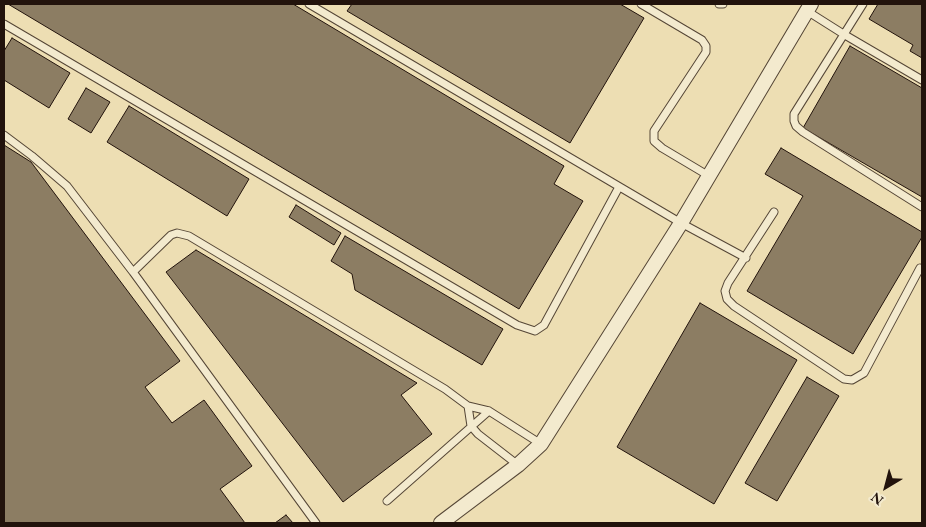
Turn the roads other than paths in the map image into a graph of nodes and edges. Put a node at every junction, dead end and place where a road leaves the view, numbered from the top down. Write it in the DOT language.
graph roads {
  1 [pos="309,4"];
  2 [pos="641,4"];
  3 [pos="719,4"];
  4 [pos="723,4"];
  5 [pos="863,4"];
  6 [pos="808,7"];
  7 [pos="4,24"];
  8 [pos="844,35"];
  9 [pos="922,80"];
  10 [pos="4,135"];
  11 [pos="709,176"];
  12 [pos="619,187"];
  13 [pos="922,206"];
  14 [pos="774,212"];
  15 [pos="680,224"];
  16 [pos="746,258"];
  17 [pos="920,268"];
  18 [pos="133,272"];
  19 [pos="468,406"];
  20 [pos="488,411"];
  21 [pos="471,426"];
  22 [pos="541,444"];
  23 [pos="518,465"];
  24 [pos="387,501"];
  25 [pos="316,523"];
  26 [pos="441,523"];
  1 -- 12 [label="lane"];
  2 -- 11 [label="lane"];
  3 -- 4 [label="lane"];
  5 -- 8 [label="lane"];
  6 -- 8 [label="lane"];
  6 -- 11 [label="street"];
  7 -- 12 [label="lane"];
  8 -- 9 [label="lane"];
  8 -- 13 [label="lane"];
  10 -- 18 [label="lane"];
  11 -- 15 [label="street"];
  12 -- 15 [label="lane"];
  14 -- 16 [label="lane"];
  15 -- 16 [label="lane"];
  15 -- 22 [label="street"];
  16 -- 17 [label="lane"];
  18 -- 19 [label="lane"];
  18 -- 25 [label="lane"];
  19 -- 20 [label="lane"];
  19 -- 21 [label="lane"];
  20 -- 21 [label="lane"];
  20 -- 22 [label="lane"];
  21 -- 23 [label="lane"];
  21 -- 24 [label="lane"];
  22 -- 23 [label="street"];
  23 -- 26 [label="street"];
}
